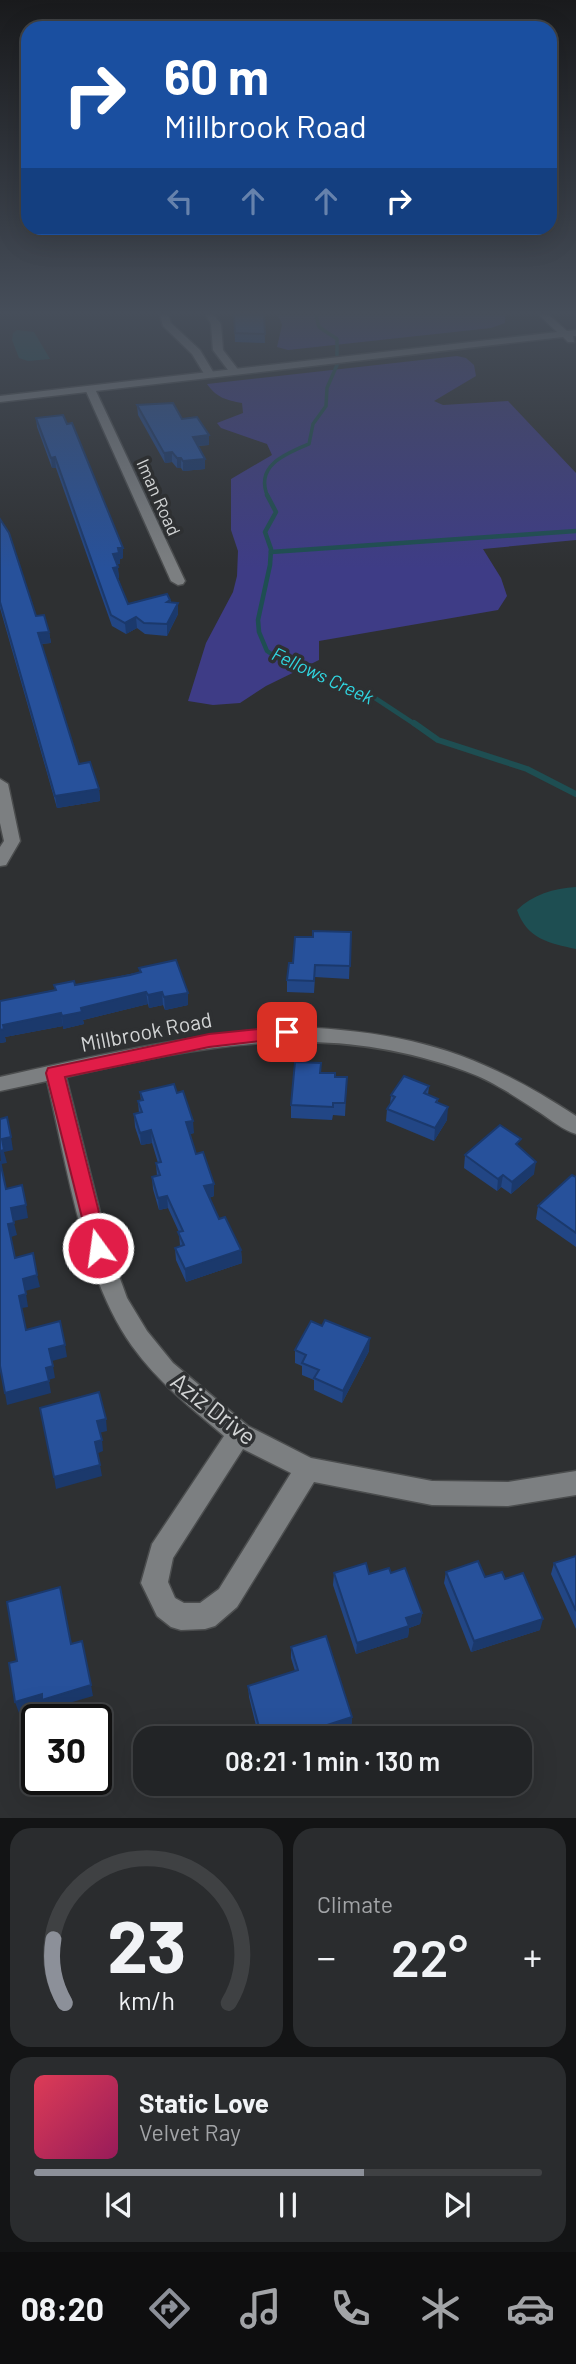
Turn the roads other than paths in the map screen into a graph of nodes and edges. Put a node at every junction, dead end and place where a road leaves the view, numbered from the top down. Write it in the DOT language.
graph roads {
  1 [pos="95,400"];
  2 [pos="178,581"];
  3 [pos="0,785"];
  4 [pos="0,860"];
  5 [pos="55,1073"];
  6 [pos="0,1084"];
  7 [pos="576,1126"];
  8 [pos="239,1434"];
  9 [pos="308,1469"];
  10 [pos="576,1483"];
  1 -- 2 [label="street, Iman Road"];
  3 -- 4 [label="street"];
  5 -- 6 [label="street, Millbrook Road"];
  5 -- 7 [label="street, Millbrook Road"];
  5 -- 8 [label="street, Aziz Drive"];
  8 -- 9 [label="street, Aziz Drive"];
  8 -- 9 [label="street"];
  9 -- 10 [label="street, Aziz Drive"];
}
